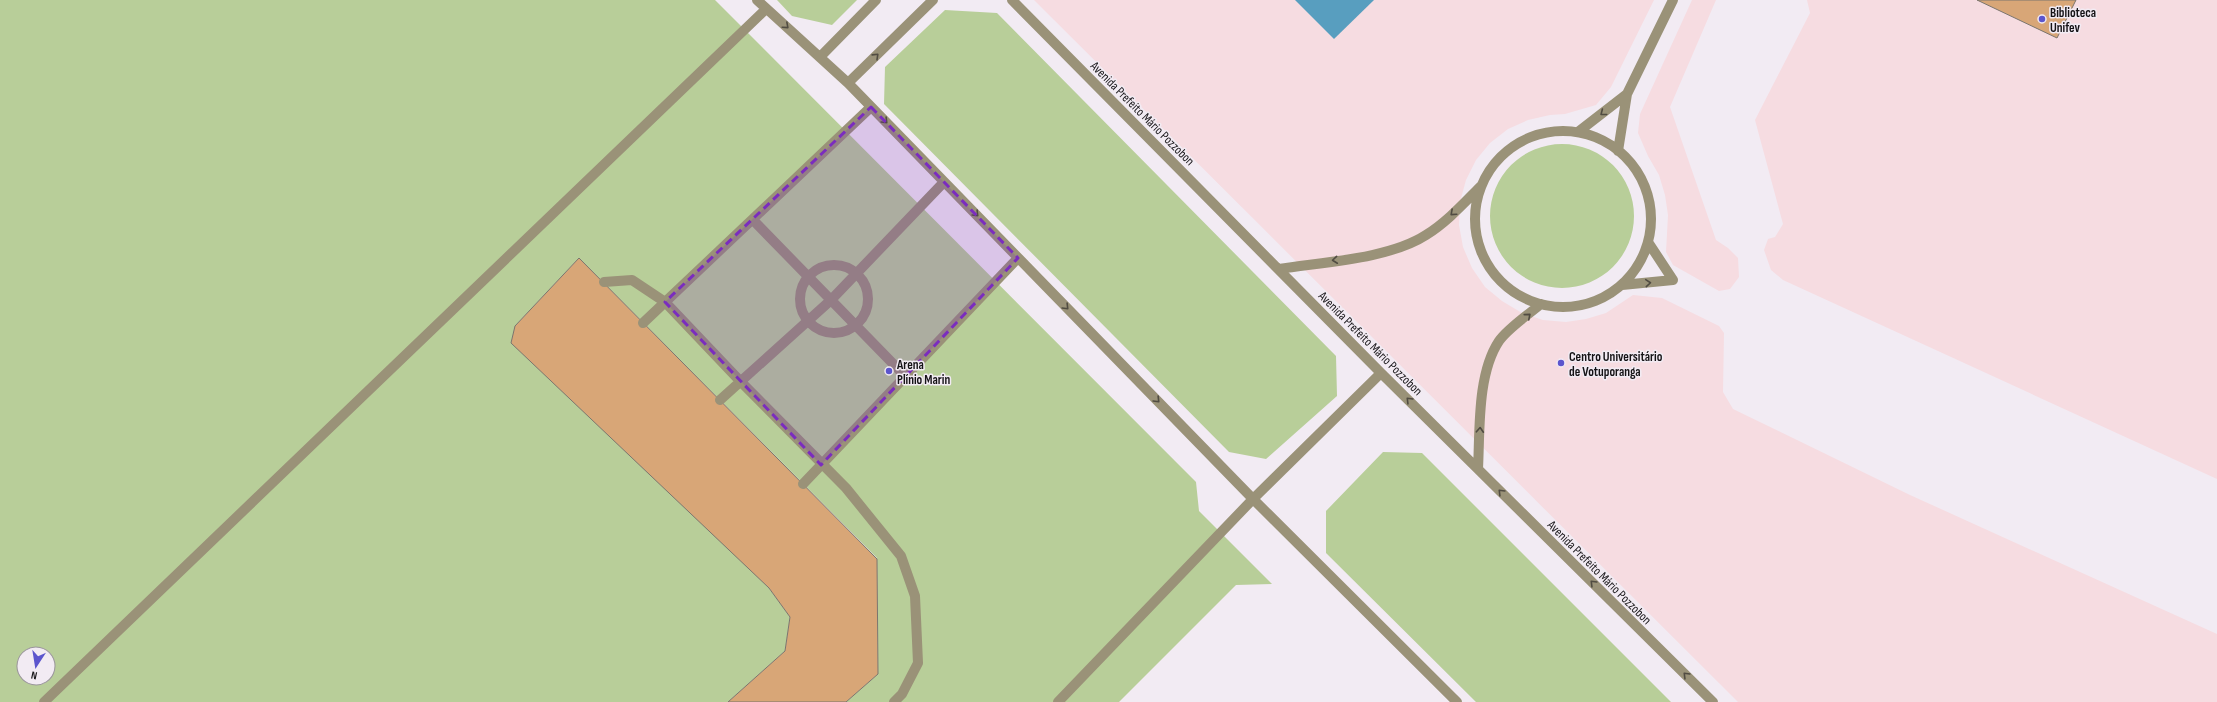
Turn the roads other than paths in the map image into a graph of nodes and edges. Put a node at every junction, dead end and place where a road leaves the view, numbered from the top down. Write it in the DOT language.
graph roads {
  1 [pos="757,0"];
  2 [pos="876,0"];
  3 [pos="933,0"];
  4 [pos="1012,0"];
  5 [pos="1672,0"];
  6 [pos="766,9"];
  7 [pos="820,56"];
  8 [pos="848,83"];
  9 [pos="1627,94"];
  10 [pos="871,107"];
  11 [pos="1578,132"];
  12 [pos="1618,150"];
  13 [pos="944,182"];
  14 [pos="1481,186"];
  15 [pos="753,220"];
  16 [pos="1648,242"];
  17 [pos="1018,258"];
  18 [pos="1279,269"];
  19 [pos="856,274"];
  20 [pos="808,276"];
  21 [pos="604,282"];
  22 [pos="1622,285"];
  23 [pos="831,300"];
  24 [pos="665,302"];
  25 [pos="1541,304"];
  26 [pos="807,321"];
  27 [pos="643,322"];
  28 [pos="856,325"];
  29 [pos="1381,373"];
  30 [pos="906,377"];
  31 [pos="741,382"];
  32 [pos="720,400"];
  33 [pos="821,465"];
  34 [pos="1478,469"];
  35 [pos="803,484"];
  36 [pos="1253,499"];
  37 [pos="44,702"];
  38 [pos="894,702"];
  39 [pos="1058,702"];
  40 [pos="1457,702"];
  41 [pos="1713,702"];
  1 -- 6 [label="street"];
  2 -- 7 [label="street"];
  8 -- 3 [label="street, one-way"];
  4 -- 18 [label="street, Avenida Prefeito Mário Pozzobon"];
  5 -- 9 [label="street"];
  6 -- 7 [label="street, one-way"];
  6 -- 37 [label="street"];
  7 -- 8 [label="street"];
  8 -- 10 [label="street"];
  9 -- 11 [label="street, one-way"];
  9 -- 12 [label="street"];
  10 -- 13 [label="street, one-way"];
  10 -- 15 [label="street"];
  11 -- 12 [label="street"];
  11 -- 14 [label="street"];
  12 -- 16 [label="street"];
  13 -- 17 [label="street, one-way"];
  13 -- 19 [label="street"];
  14 -- 18 [label="street, one-way"];
  14 -- 25 [label="street"];
  15 -- 20 [label="street"];
  15 -- 24 [label="street"];
  16 -- 22 [label="street"];
  22 -- 16 [label="street, one-way"];
  17 -- 30 [label="street"];
  17 -- 36 [label="street, one-way"];
  18 -- 29 [label="street, Avenida Prefeito Mário Pozzobon"];
  19 -- 20 [label="street"];
  19 -- 23 [label="street"];
  19 -- 28 [label="street"];
  20 -- 23 [label="street"];
  20 -- 26 [label="street"];
  21 -- 24 [label="street"];
  22 -- 25 [label="street"];
  23 -- 26 [label="street"];
  23 -- 28 [label="street"];
  24 -- 27 [label="street"];
  24 -- 31 [label="street"];
  34 -- 25 [label="street, one-way"];
  26 -- 28 [label="street"];
  26 -- 31 [label="street"];
  28 -- 30 [label="street"];
  34 -- 29 [label="street, Avenida Prefeito Mário Pozzobon, one-way"];
  29 -- 36 [label="street"];
  30 -- 33 [label="street"];
  31 -- 32 [label="street"];
  31 -- 33 [label="street"];
  33 -- 35 [label="street"];
  33 -- 38 [label="street"];
  41 -- 34 [label="street, Avenida Prefeito Mário Pozzobon, one-way"];
  36 -- 39 [label="street"];
  36 -- 40 [label="street"];
}
